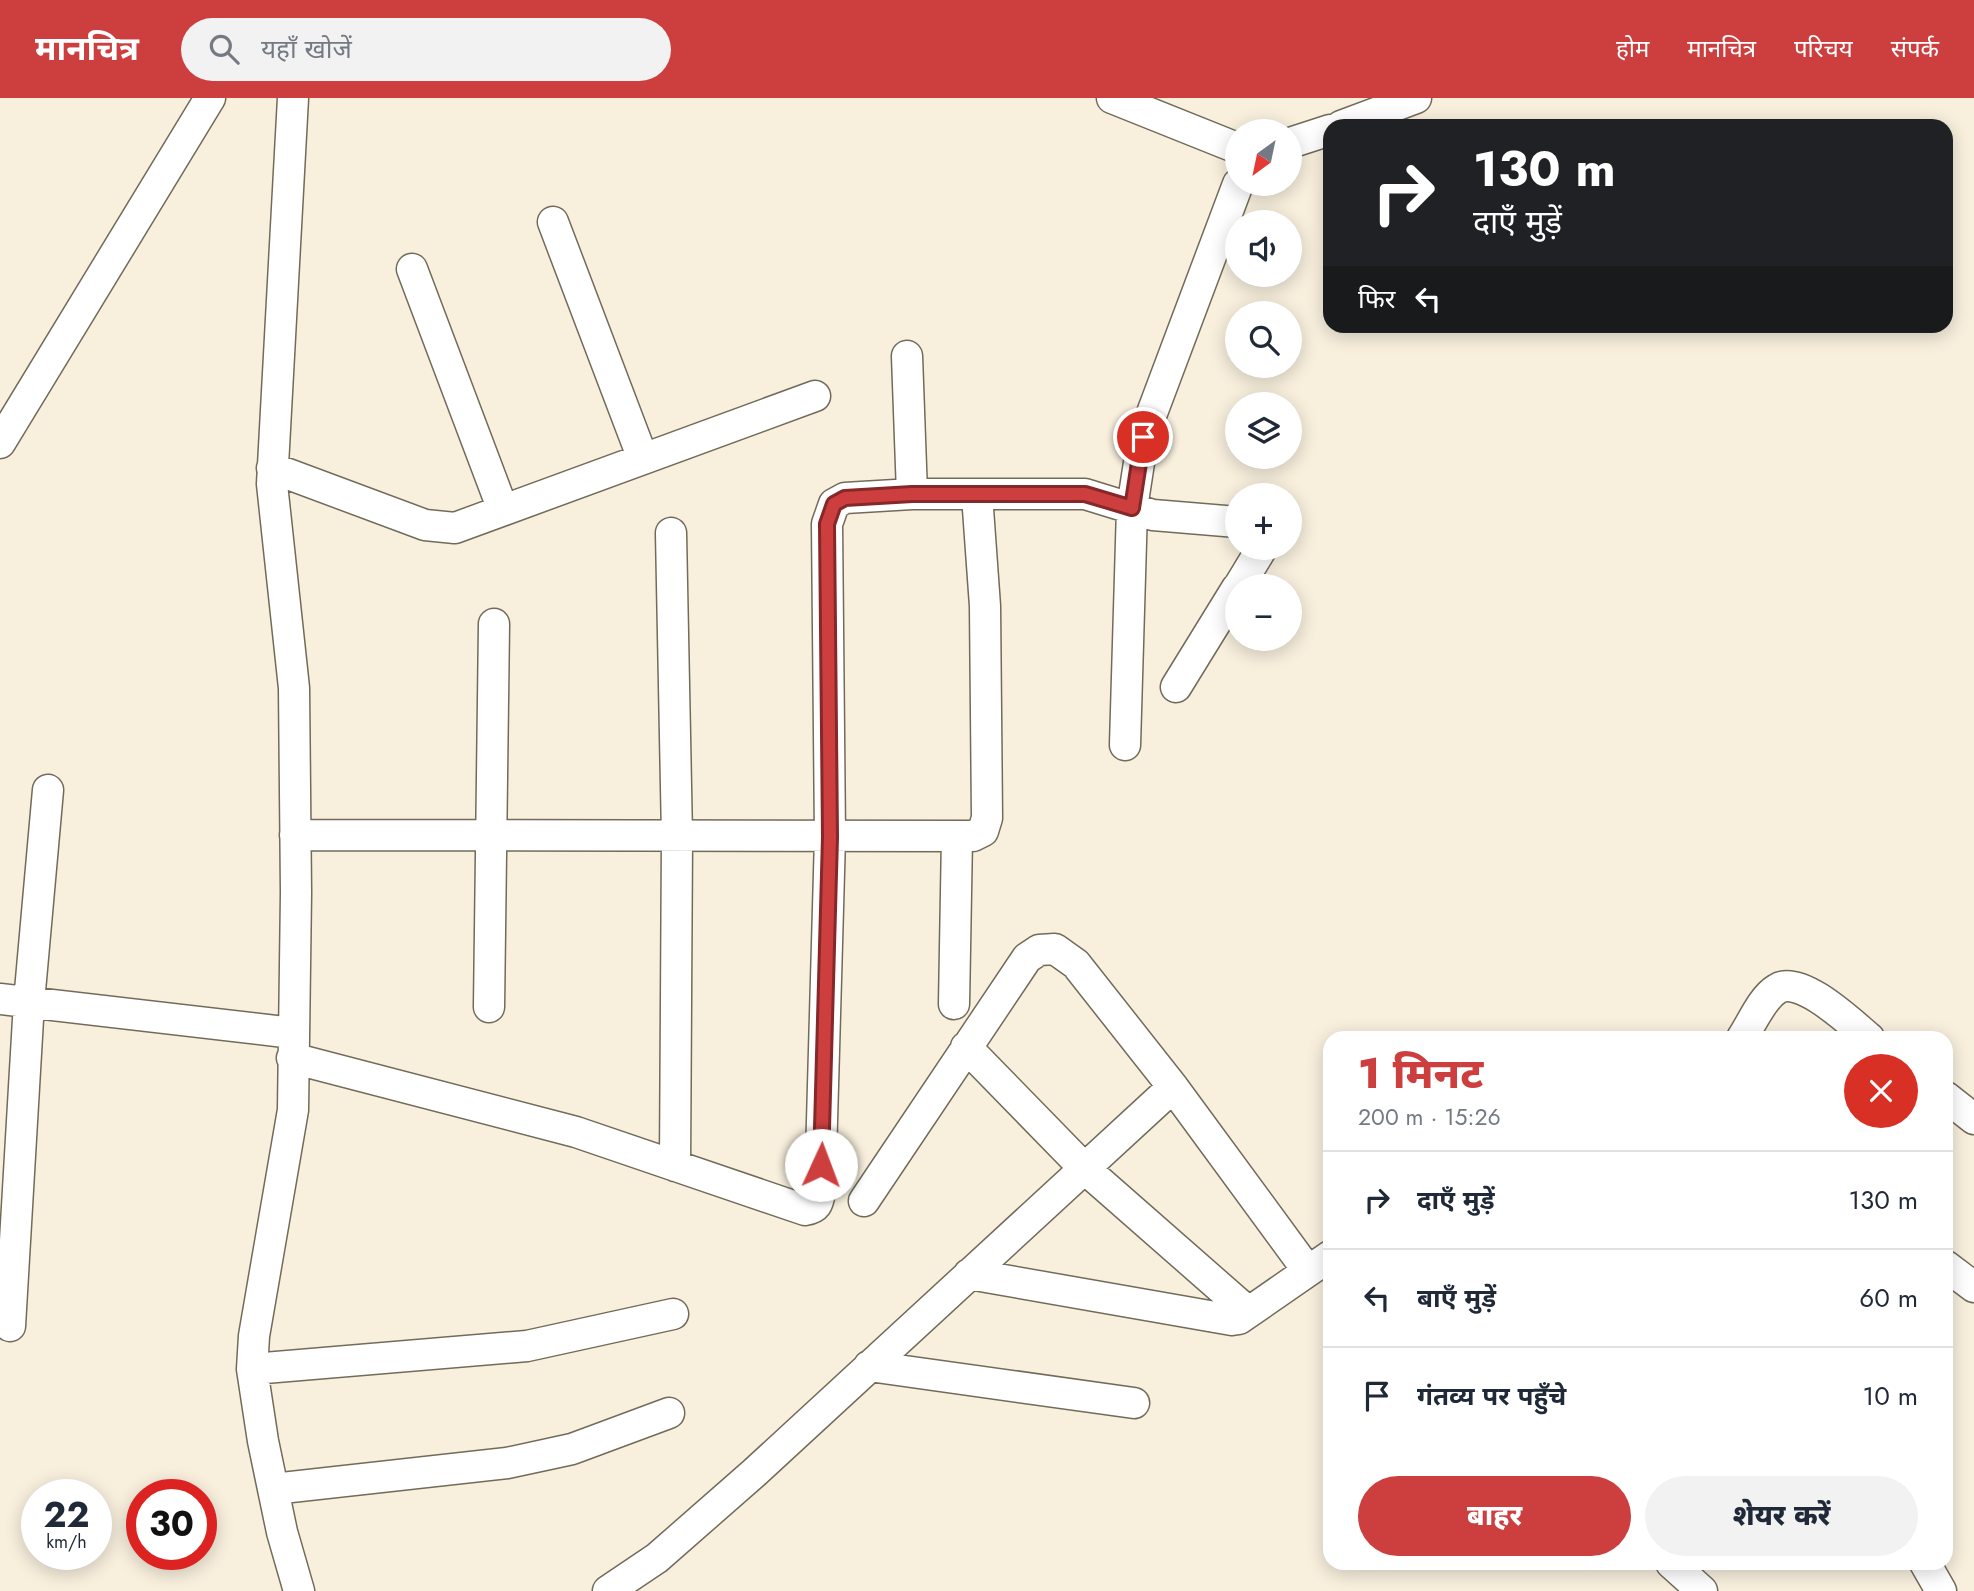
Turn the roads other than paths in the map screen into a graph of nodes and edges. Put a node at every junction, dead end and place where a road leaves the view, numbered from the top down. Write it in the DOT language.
graph roads {
  1 [pos="210,98"];
  2 [pos="293,98"];
  3 [pos="1112,98"];
  4 [pos="1416,98"];
  5 [pos="1360,119"];
  6 [pos="1323,132"];
  7 [pos="1302,139"];
  8 [pos="1225,145"];
  9 [pos="1233,196"];
  10 [pos="554,222"];
  11 [pos="412,269"];
  12 [pos="908,356"];
  13 [pos="815,396"];
  14 [pos="0,443"];
  15 [pos="643,459"];
  16 [pos="272,468"];
  17 [pos="912,494"];
  18 [pos="977,495"];
  19 [pos="1132,508"];
  20 [pos="503,510"];
  21 [pos="1225,521"];
  22 [pos="671,533"];
  23 [pos="1225,608"];
  24 [pos="494,624"];
  25 [pos="1176,687"];
  26 [pos="1125,745"];
  27 [pos="48,790"];
  28 [pos="295,835"];
  29 [pos="489,836"];
  30 [pos="677,837"];
  31 [pos="830,837"];
  32 [pos="957,837"];
  33 [pos="0,999"];
  34 [pos="29,1002"];
  35 [pos="954,1004"];
  36 [pos="489,1007"];
  37 [pos="1747,1031"];
  38 [pos="1860,1031"];
  39 [pos="293,1046"];
  40 [pos="966,1047"];
  41 [pos="1172,1087"];
  42 [pos="1953,1102"];
  43 [pos="1974,1119"];
  44 [pos="675,1166"];
  45 [pos="1084,1168"];
  46 [pos="864,1201"];
  47 [pos="1319,1263"];
  48 [pos="1953,1271"];
  49 [pos="969,1274"];
  50 [pos="1974,1287"];
  51 [pos="1247,1311"];
  52 [pos="673,1314"];
  53 [pos="10,1326"];
  54 [pos="869,1366"];
  55 [pos="251,1369"];
  56 [pos="1134,1403"];
  57 [pos="669,1413"];
  58 [pos="273,1489"];
  59 [pos="1679,1570"];
  60 [pos="1929,1570"];
  61 [pos="299,1591"];
  62 [pos="608,1591"];
  63 [pos="1702,1591"];
  64 [pos="1941,1591"];
  1 -- 14 [label="street"];
  2 -- 16 [label="street"];
  3 -- 8 [label="street"];
  4 -- 5 [label="street"];
  6 -- 7 [label="street"];
  9 -- 19 [label="street"];
  10 -- 15 [label="street"];
  11 -- 20 [label="street"];
  12 -- 17 [label="street"];
  13 -- 15 [label="street"];
  15 -- 20 [label="street"];
  16 -- 20 [label="street"];
  16 -- 28 [label="street"];
  17 -- 18 [label="street"];
  17 -- 31 [label="street"];
  18 -- 19 [label="street"];
  18 -- 32 [label="street"];
  19 -- 21 [label="street"];
  19 -- 26 [label="street"];
  22 -- 30 [label="street"];
  23 -- 25 [label="street"];
  24 -- 29 [label="street"];
  27 -- 34 [label="street"];
  28 -- 29 [label="street"];
  28 -- 39 [label="street"];
  29 -- 30 [label="street"];
  29 -- 36 [label="street"];
  30 -- 31 [label="street"];
  30 -- 44 [label="street"];
  31 -- 32 [label="street"];
  31 -- 44 [label="street"];
  32 -- 35 [label="street"];
  33 -- 34 [label="street"];
  34 -- 39 [label="street"];
  34 -- 53 [label="street"];
  37 -- 38 [label="street"];
  39 -- 44 [label="street"];
  39 -- 55 [label="street"];
  40 -- 41 [label="street"];
  40 -- 45 [label="street"];
  40 -- 46 [label="street"];
  41 -- 45 [label="street"];
  41 -- 47 [label="street"];
  42 -- 43 [label="street"];
  45 -- 49 [label="street"];
  45 -- 51 [label="street"];
  47 -- 51 [label="street"];
  48 -- 50 [label="street"];
  49 -- 51 [label="street"];
  49 -- 54 [label="street"];
  52 -- 55 [label="street"];
  54 -- 56 [label="street"];
  54 -- 62 [label="street"];
  55 -- 58 [label="street"];
  57 -- 58 [label="street"];
  58 -- 61 [label="street"];
  59 -- 63 [label="street"];
  60 -- 64 [label="street"];
}
